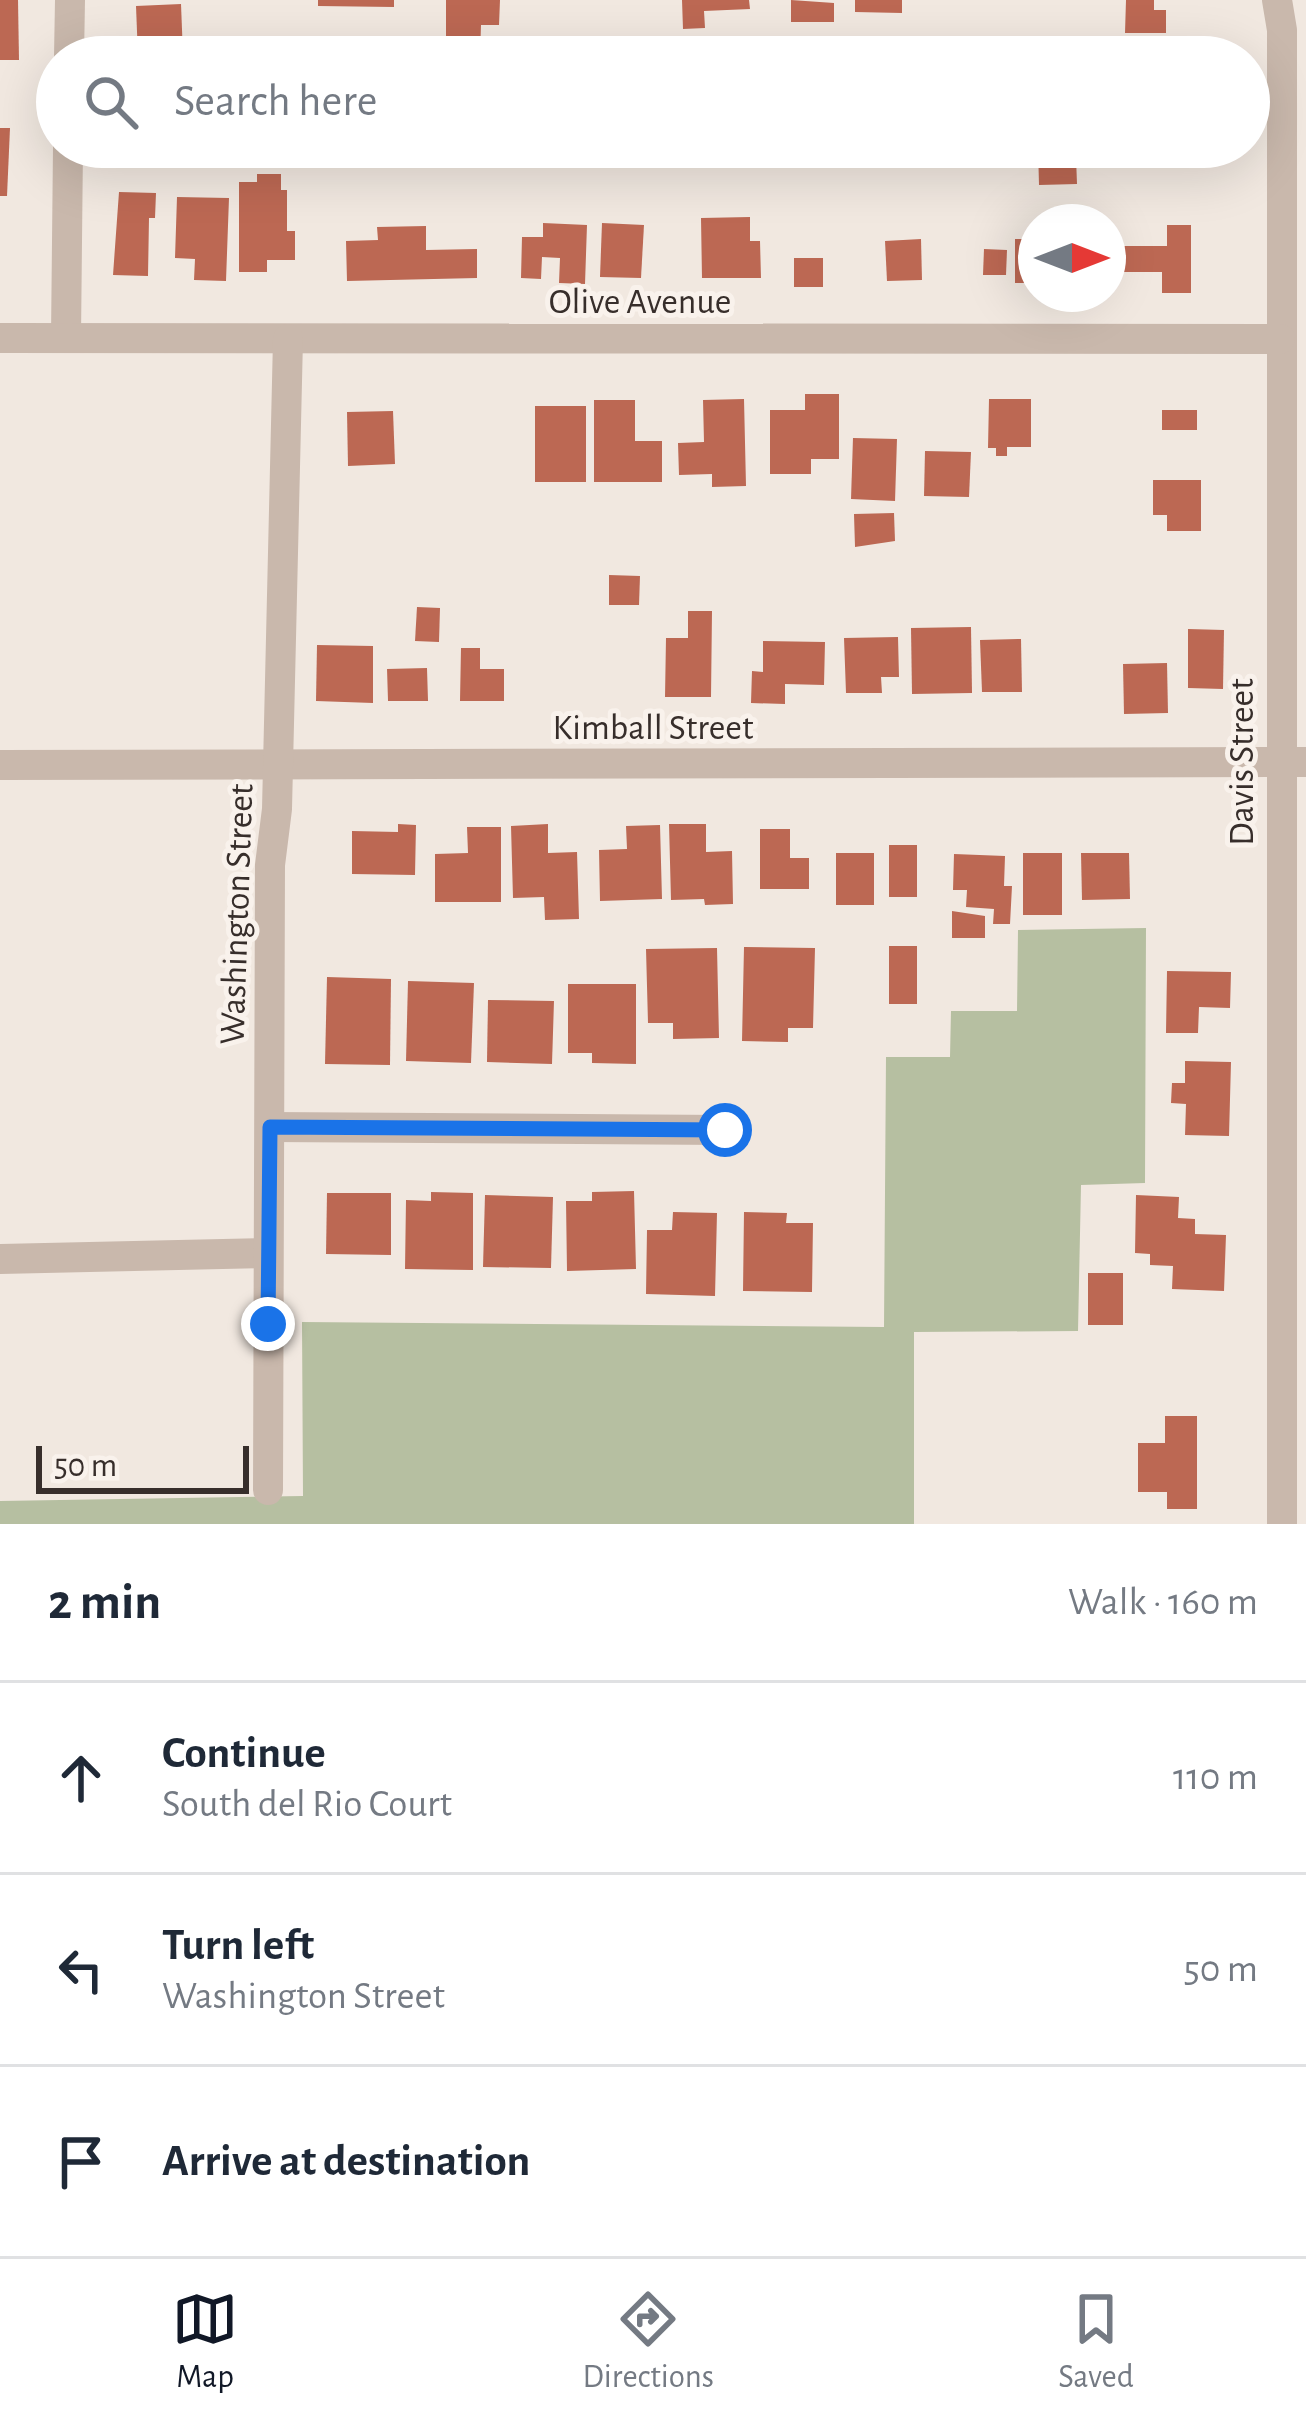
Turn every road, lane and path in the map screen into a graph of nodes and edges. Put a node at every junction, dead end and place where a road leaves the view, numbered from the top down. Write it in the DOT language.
graph roads {
  1 [pos="70,0"];
  2 [pos="1288,20"];
  3 [pos="69,36"];
  4 [pos="68,168"];
  5 [pos="0,338"];
  6 [pos="65,338"];
  7 [pos="288,339"];
  8 [pos="1280,339"];
  9 [pos="1292,763"];
  10 [pos="0,764"];
  11 [pos="278,765"];
  12 [pos="270,1127"];
  13 [pos="725,1130"];
  14 [pos="268,1253"];
  15 [pos="0,1258"];
  16 [pos="1294,1302"];
  17 [pos="268,1490"];
  18 [pos="1282,1524"];
  1 -- 3 [label="street"];
  2 -- 8 [label="street, Davis Street"];
  4 -- 6 [label="street"];
  5 -- 6 [label="street, Olive Avenue"];
  6 -- 7 [label="street, Olive Avenue"];
  7 -- 8 [label="street, Olive Avenue"];
  7 -- 11 [label="street, Washington Street"];
  8 -- 9 [label="street, Davis Street"];
  9 -- 11 [label="street, Kimball Street"];
  9 -- 16 [label="street, Davis Street"];
  10 -- 11 [label="street, Kimball Street"];
  11 -- 12 [label="street, Washington Street"];
  12 -- 13 [label="street"];
  12 -- 14 [label="street, Washington Street"];
  14 -- 15 [label="street"];
  14 -- 17 [label="street, Washington Street"];
  16 -- 18 [label="street, Davis Street"];
}
